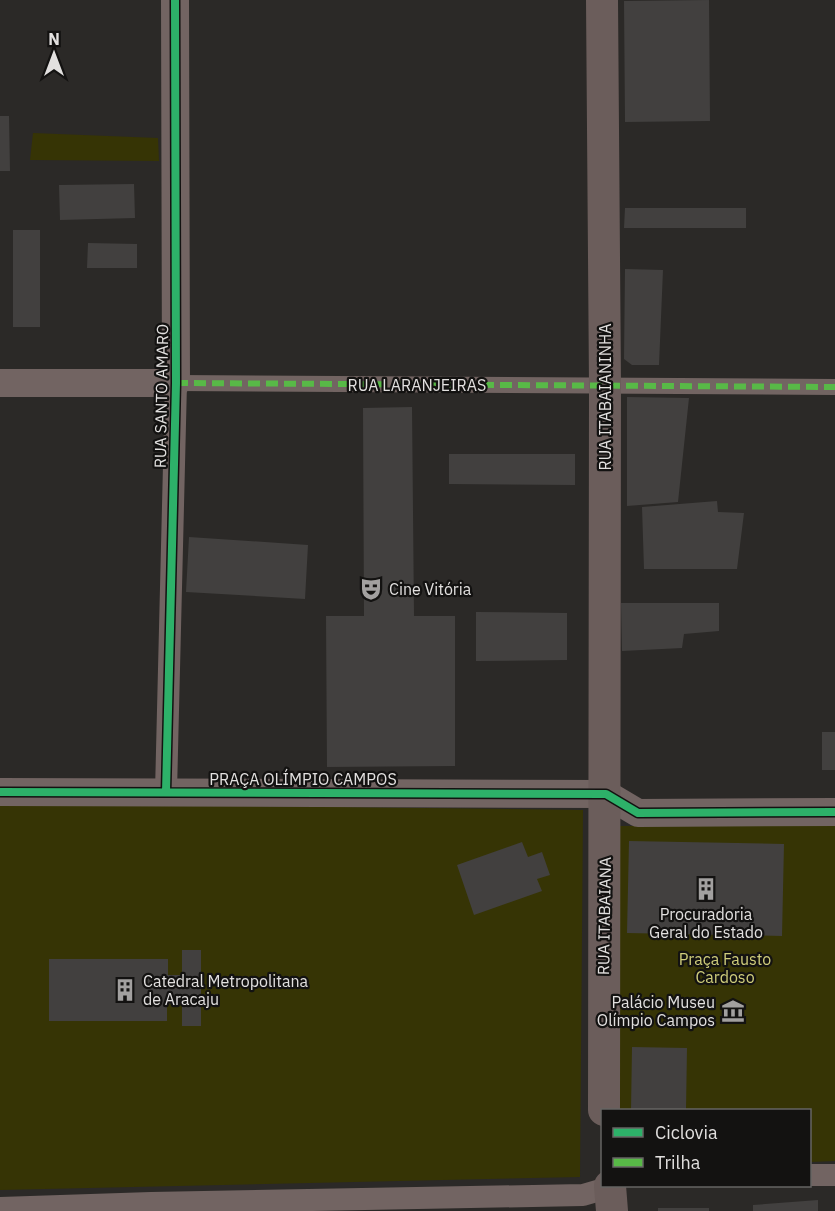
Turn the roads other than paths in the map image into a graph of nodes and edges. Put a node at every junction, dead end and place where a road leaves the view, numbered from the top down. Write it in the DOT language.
graph roads {
  1 [pos="175,0"];
  2 [pos="602,0"];
  3 [pos="0,383"];
  4 [pos="176,383"];
  5 [pos="605,386"];
  6 [pos="835,387"];
  7 [pos="0,792"];
  8 [pos="166,792"];
  9 [pos="606,794"];
  10 [pos="835,812"];
  11 [pos="604,1109"];
  12 [pos="835,1174"];
  13 [pos="811,1175"];
  14 [pos="609,1187"];
  15 [pos="612,1187"];
  16 [pos="152,1207"];
  17 [pos="0,1209"];
  18 [pos="612,1211"];
  1 -- 4 [label="street, RUA SANTO AMARO"];
  2 -- 5 [label="main road, RUA ITABAIANINHA"];
  3 -- 4 [label="street, RUA LARANJEIRAS"];
  4 -- 5 [label="street, RUA LARANJEIRAS"];
  4 -- 8 [label="street, RUA SANTO AMARO"];
  5 -- 6 [label="street, RUA LARANJEIRAS"];
  5 -- 9 [label="main road, RUA ITABAIANINHA"];
  7 -- 8 [label="street, PRAÇA OLÍMPIO CAMPOS"];
  8 -- 9 [label="street, PRAÇA OLÍMPIO CAMPOS"];
  9 -- 10 [label="street"];
  9 -- 11 [label="main road, RUA ITABAIANA"];
  12 -- 13 [label="street"];
  14 -- 16 [label="street"];
  15 -- 18 [label="main road"];
  16 -- 17 [label="street"];
}
